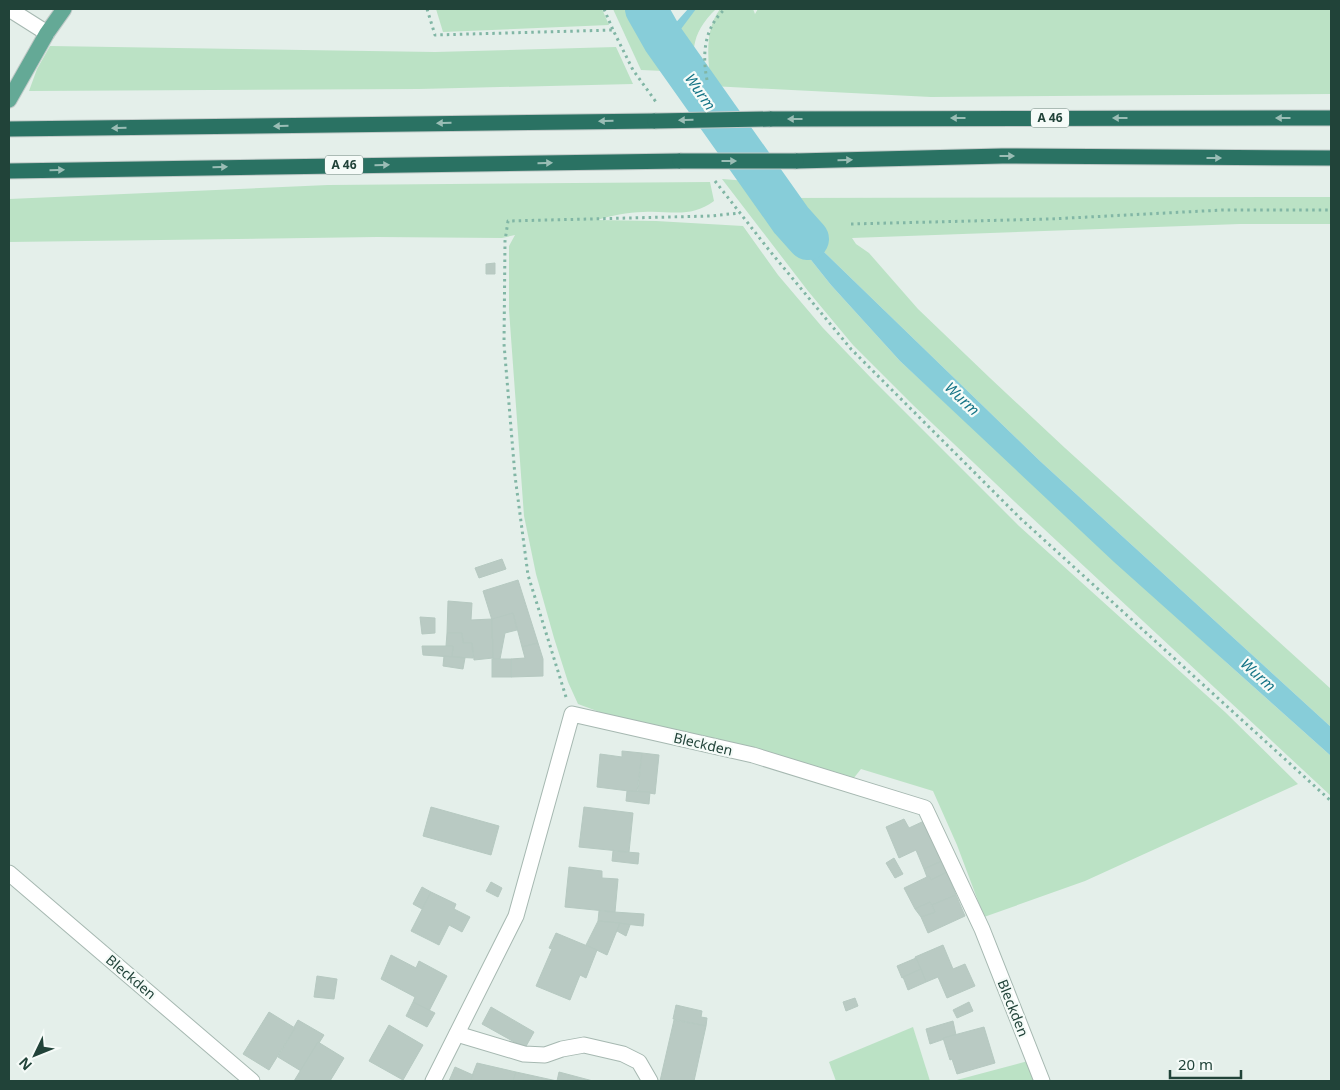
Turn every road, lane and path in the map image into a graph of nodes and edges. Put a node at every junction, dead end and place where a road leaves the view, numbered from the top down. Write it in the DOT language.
graph roads {
  1 [pos="9,9"];
  2 [pos="64,9"];
  3 [pos="427,9"];
  4 [pos="604,9"];
  5 [pos="725,9"];
  6 [pos="613,30"];
  7 [pos="46,33"];
  8 [pos="707,80"];
  9 [pos="9,100"];
  10 [pos="656,102"];
  11 [pos="1331,118"];
  12 [pos="9,129"];
  13 [pos="1331,158"];
  14 [pos="9,171"];
  15 [pos="710,174"];
  16 [pos="1331,210"];
  17 [pos="740,213"];
  18 [pos="851,224"];
  19 [pos="572,714"];
  20 [pos="1331,801"];
  21 [pos="9,873"];
  22 [pos="457,1034"];
  23 [pos="252,1081"];
  24 [pos="433,1081"];
  25 [pos="650,1081"];
  26 [pos="1042,1081"];
  1 -- 7 [label="street"];
  2 -- 7 [label="main road"];
  3 -- 6 [label="path"];
  4 -- 6 [label="path"];
  5 -- 8 [label="path"];
  6 -- 10 [label="path"];
  7 -- 9 [label="main road"];
  11 -- 12 [label="highway, A 46, one-way, bridge"];
  14 -- 13 [label="highway, A 46, one-way, bridge"];
  15 -- 17 [label="path"];
  16 -- 18 [label="path"];
  17 -- 19 [label="path"];
  17 -- 20 [label="path"];
  19 -- 22 [label="street"];
  19 -- 26 [label="street, Bleckden"];
  21 -- 23 [label="street, Bleckden"];
  22 -- 24 [label="street"];
  22 -- 25 [label="street"];
}
